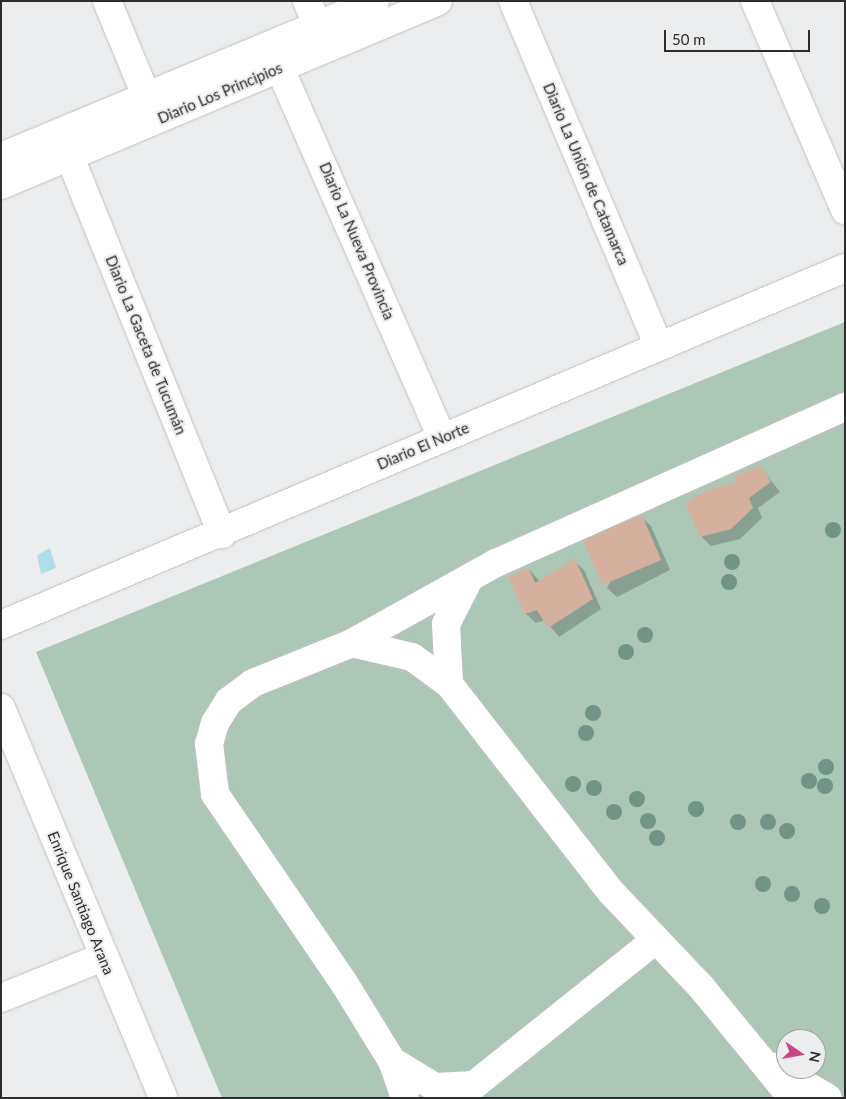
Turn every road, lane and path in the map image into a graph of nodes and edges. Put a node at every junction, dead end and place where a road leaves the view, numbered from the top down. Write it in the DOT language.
graph roads {
  1 [pos="107,1"];
  2 [pos="375,1"];
  3 [pos="438,1"];
  4 [pos="513,1"];
  5 [pos="755,1"];
  6 [pos="317,25"];
  7 [pos="276,56"];
  8 [pos="152,108"];
  9 [pos="70,155"];
  10 [pos="1,157"];
  11 [pos="1,184"];
  12 [pos="845,210"];
  13 [pos="845,268"];
  14 [pos="658,346"];
  15 [pos="845,407"];
  16 [pos="442,438"];
  17 [pos="222,534"];
  18 [pos="468,581"];
  19 [pos="1,625"];
  20 [pos="352,643"];
  21 [pos="449,684"];
  22 [pos="1,708"];
  23 [pos="654,941"];
  24 [pos="103,957"];
  25 [pos="1,998"];
  26 [pos="758,1056"];
  27 [pos="392,1061"];
  28 [pos="464,1091"];
  29 [pos="163,1098"];
  30 [pos="405,1098"];
  31 [pos="792,1098"];
  32 [pos="828,1098"];
  1 -- 8 [label="street"];
  2 -- 6 [label="street, Diario Los Principios"];
  3 -- 6 [label="street, Diario Los Principios"];
  4 -- 14 [label="street, Diario La Unión de Catamarca"];
  5 -- 12 [label="street"];
  6 -- 7 [label="street, Diario Los Principios"];
  7 -- 8 [label="street, Diario Los Principios"];
  7 -- 16 [label="street, Diario La Nueva Provincia"];
  8 -- 9 [label="street, Diario Los Principios"];
  8 -- 10 [label="street, Diario Los Principios"];
  9 -- 11 [label="street, Diario Los Principios"];
  9 -- 17 [label="street, Diario La Gaceta de Tucumán"];
  13 -- 14 [label="street, Diario El Norte"];
  14 -- 16 [label="street, Diario El Norte"];
  15 -- 18 [label="street"];
  16 -- 17 [label="street, Diario El Norte"];
  17 -- 19 [label="street, Diario El Norte"];
  18 -- 20 [label="street"];
  18 -- 21 [label="street"];
  20 -- 21 [label="street"];
  20 -- 27 [label="street"];
  21 -- 23 [label="street"];
  22 -- 24 [label="street, Enrique Santiago Arana"];
  23 -- 26 [label="street"];
  23 -- 28 [label="street"];
  24 -- 25 [label="street"];
  24 -- 29 [label="street, Enrique Santiago Arana"];
  26 -- 31 [label="street"];
  26 -- 32 [label="street"];
  27 -- 28 [label="street"];
  27 -- 30 [label="street"];
}
